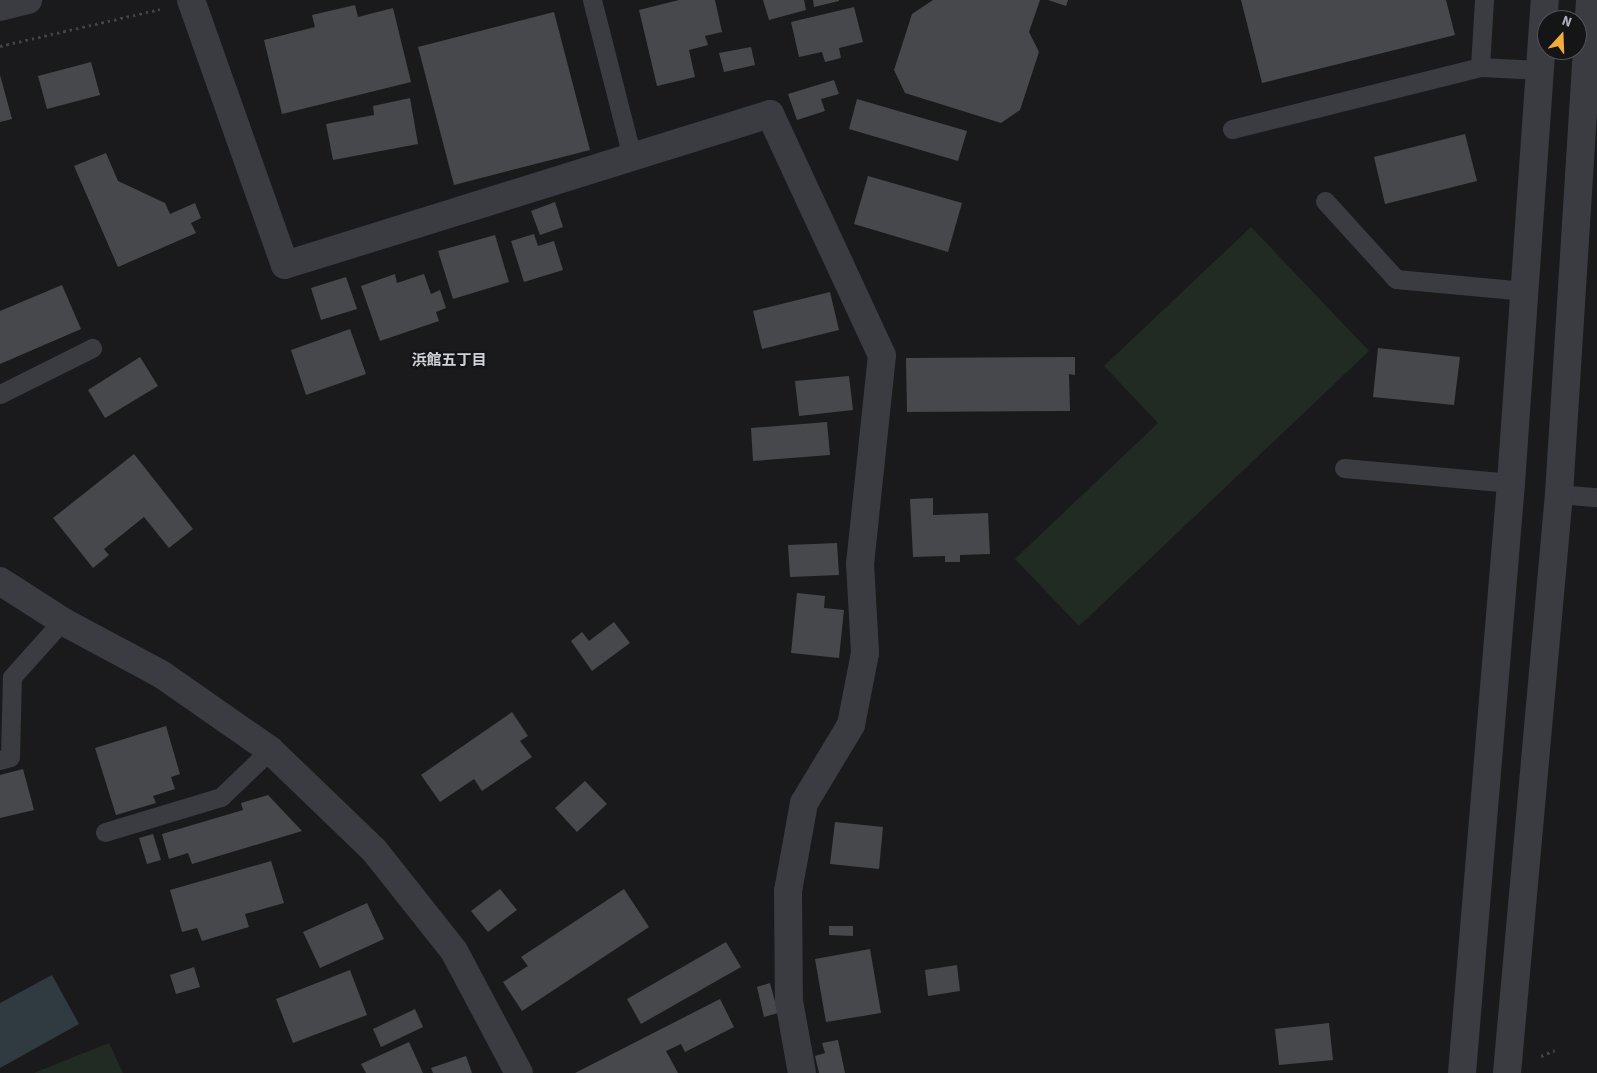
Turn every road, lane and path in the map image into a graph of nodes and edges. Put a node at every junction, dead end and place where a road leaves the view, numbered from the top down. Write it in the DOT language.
graph roads {
  1 [pos="28,0"];
  2 [pos="592,0"];
  3 [pos="1484,0"];
  4 [pos="1545,0"];
  5 [pos="1590,0"];
  6 [pos="191,1"];
  7 [pos="0,7"];
  8 [pos="0,46"];
  9 [pos="1480,67"];
  10 [pos="1540,70"];
  11 [pos="1232,129"];
  12 [pos="1590,133"];
  13 [pos="632,157"];
  14 [pos="1325,202"];
  15 [pos="1525,291"];
  16 [pos="92,348"];
  17 [pos="0,394"];
  18 [pos="1344,468"];
  19 [pos="1511,483"];
  20 [pos="1559,494"];
  21 [pos="1597,497"];
  22 [pos="0,581"];
  23 [pos="62,621"];
  24 [pos="270,750"];
  25 [pos="0,760"];
  26 [pos="105,832"];
  27 [pos="519,1073"];
  28 [pos="802,1073"];
  29 [pos="1462,1073"];
  30 [pos="1507,1073"];
  1 -- 7 [label="street"];
  2 -- 13 [label="lane"];
  3 -- 9 [label="lane"];
  4 -- 10 [label="street"];
  5 -- 12 [label="street"];
  6 -- 8 [label="path"];
  6 -- 13 [label="street"];
  9 -- 10 [label="lane"];
  9 -- 11 [label="lane"];
  10 -- 15 [label="street"];
  12 -- 20 [label="street"];
  13 -- 28 [label="street"];
  14 -- 15 [label="lane"];
  15 -- 19 [label="street"];
  16 -- 17 [label="lane"];
  18 -- 19 [label="lane"];
  19 -- 29 [label="street"];
  20 -- 21 [label="lane"];
  20 -- 30 [label="street"];
  22 -- 23 [label="street"];
  23 -- 24 [label="street"];
  23 -- 25 [label="lane"];
  24 -- 26 [label="lane"];
  24 -- 27 [label="street"];
}
